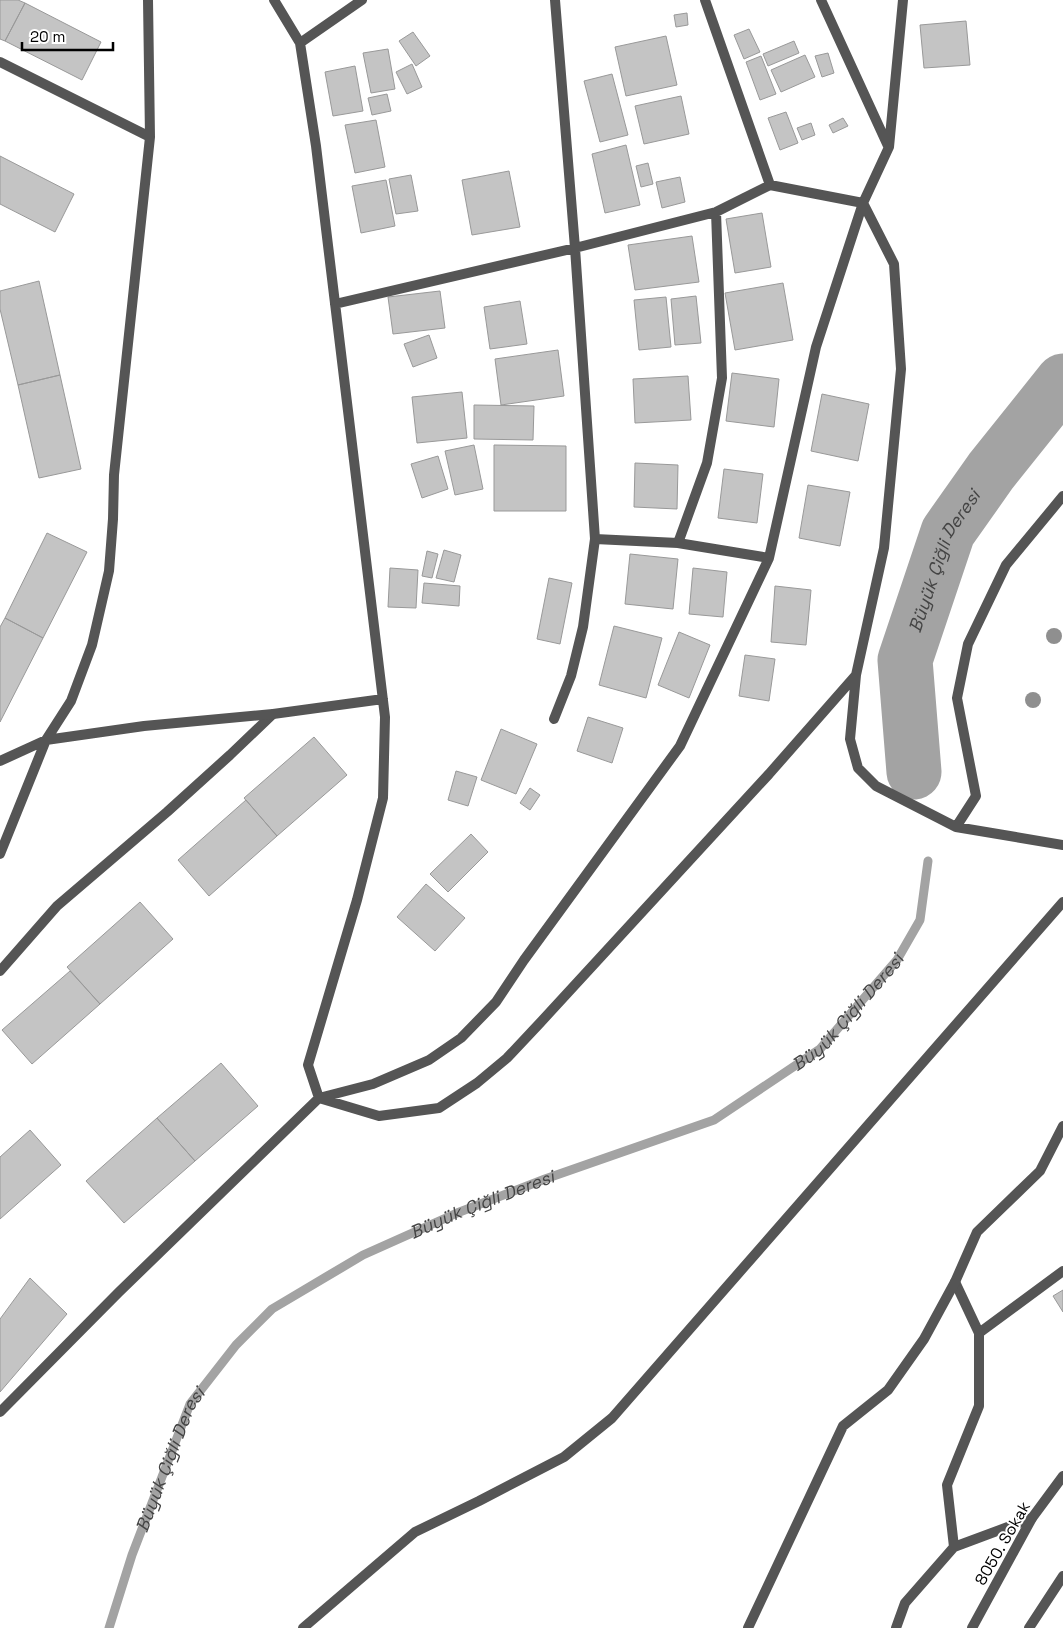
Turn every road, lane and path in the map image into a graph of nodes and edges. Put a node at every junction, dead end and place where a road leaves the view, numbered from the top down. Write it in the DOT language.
graph roads {
  1 [pos="138,0"];
  2 [pos="274,0"];
  3 [pos="362,0"];
  4 [pos="555,0"];
  5 [pos="705,0"];
  6 [pos="821,0"];
  7 [pos="902,0"];
  8 [pos="148,3"];
  9 [pos="300,42"];
  10 [pos="0,62"];
  11 [pos="150,137"];
  12 [pos="889,147"];
  13 [pos="770,185"];
  14 [pos="863,203"];
  15 [pos="716,212"];
  16 [pos="575,248"];
  17 [pos="336,304"];
  18 [pos="1063,496"];
  19 [pos="595,539"];
  20 [pos="678,543"];
  21 [pos="769,558"];
  22 [pos="856,674"];
  23 [pos="383,699"];
  24 [pos="273,714"];
  25 [pos="554,719"];
  26 [pos="46,740"];
  27 [pos="0,761"];
  28 [pos="956,828"];
  29 [pos="1063,845"];
  30 [pos="0,854"];
  31 [pos="1063,902"];
  32 [pos="0,971"];
  33 [pos="319,1098"];
  34 [pos="1063,1126"];
  35 [pos="1063,1271"];
  36 [pos="955,1282"];
  37 [pos="979,1333"];
  38 [pos="0,1412"];
  39 [pos="1063,1476"];
  40 [pos="1032,1518"];
  41 [pos="954,1547"];
  42 [pos="1063,1576"];
  43 [pos="303,1628"];
  44 [pos="748,1628"];
  45 [pos="896,1628"];
  46 [pos="972,1628"];
  47 [pos="1029,1628"];
  1 -- 8 [label="street"];
  2 -- 9 [label="street"];
  3 -- 9 [label="street"];
  4 -- 16 [label="street"];
  5 -- 13 [label="street"];
  6 -- 12 [label="street"];
  7 -- 12 [label="street"];
  8 -- 11 [label="street"];
  9 -- 17 [label="street"];
  10 -- 11 [label="street"];
  11 -- 26 [label="street"];
  12 -- 14 [label="street"];
  13 -- 14 [label="street"];
  13 -- 15 [label="street"];
  14 -- 21 [label="street"];
  14 -- 22 [label="street"];
  15 -- 16 [label="street"];
  15 -- 20 [label="street"];
  16 -- 17 [label="street"];
  16 -- 19 [label="street"];
  17 -- 23 [label="street"];
  18 -- 28 [label="street"];
  19 -- 20 [label="street"];
  19 -- 25 [label="street"];
  20 -- 21 [label="street"];
  21 -- 33 [label="street"];
  22 -- 28 [label="street"];
  22 -- 33 [label="street"];
  23 -- 24 [label="street"];
  23 -- 33 [label="street"];
  24 -- 26 [label="street"];
  24 -- 32 [label="street"];
  26 -- 27 [label="street"];
  26 -- 30 [label="street"];
  28 -- 29 [label="street"];
  31 -- 43 [label="street"];
  33 -- 38 [label="street"];
  34 -- 36 [label="street"];
  35 -- 37 [label="street"];
  36 -- 37 [label="street"];
  36 -- 44 [label="street"];
  37 -- 41 [label="street"];
  39 -- 40 [label="street, 8050. Sokak"];
  40 -- 41 [label="street"];
  40 -- 46 [label="street, 8050. Sokak"];
  41 -- 45 [label="street"];
  42 -- 47 [label="street"];
}
